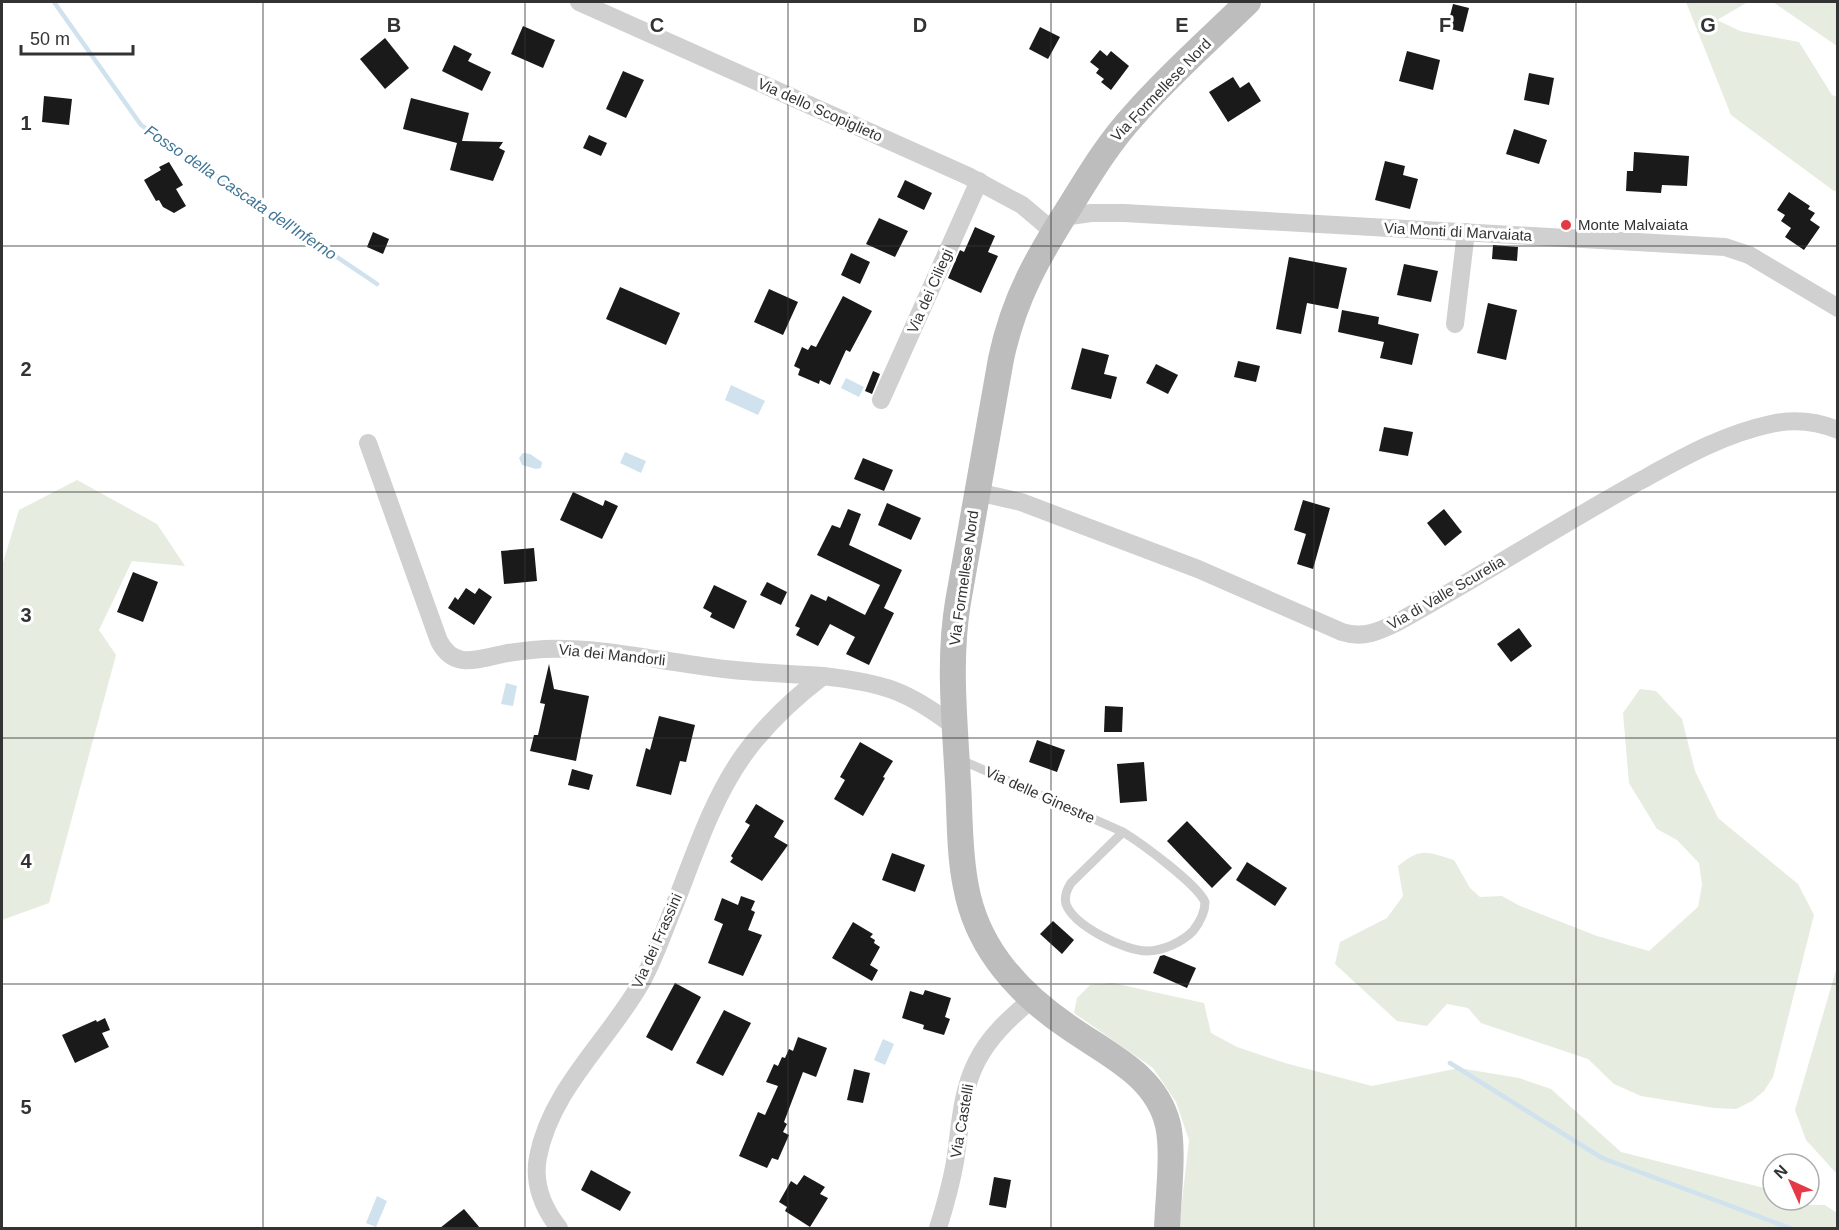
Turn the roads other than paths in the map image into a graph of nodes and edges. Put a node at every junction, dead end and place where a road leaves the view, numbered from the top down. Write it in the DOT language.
graph roads {
  1 [pos="579,2"];
  2 [pos="1248,2"];
  3 [pos="979,182"];
  4 [pos="1059,224"];
  5 [pos="1466,232"];
  6 [pos="1838,308"];
  7 [pos="1455,324"];
  8 [pos="881,400"];
  9 [pos="1838,430"];
  10 [pos="368,443"];
  11 [pos="977,492"];
  12 [pos="823,676"];
  13 [pos="955,727"];
  14 [pos="957,758"];
  15 [pos="1123,832"];
  16 [pos="1034,998"];
  17 [pos="559,1228"];
  18 [pos="938,1228"];
  19 [pos="1167,1228"];
  1 -- 3 [label="street, Via dello Scopiglieto"];
  2 -- 4 [label="street, Via Formellese Nord"];
  3 -- 4 [label="street, Via dello Scopiglieto"];
  3 -- 8 [label="street, Via dei Ciliegi"];
  4 -- 5 [label="street, Via Monti di Marvaiata"];
  4 -- 11 [label="street, Via Formellese Nord"];
  5 -- 6 [label="street, Via Monti di Marvaiata"];
  5 -- 7 [label="street"];
  9 -- 11 [label="street, Via di Valle Scurelia"];
  10 -- 12 [label="street, Via dei Mandorli"];
  11 -- 13 [label="street, Via Formellese Nord"];
  12 -- 13 [label="street, Via dei Mandorli"];
  12 -- 17 [label="street, Via dei Frassini"];
  13 -- 14 [label="street, Via Formellese Nord"];
  14 -- 15 [label="lane, Via delle Ginestre"];
  14 -- 16 [label="street, Via Formellese Nord"];
  15 -- 15 [label="lane, Via delle Ginestre"];
  16 -- 18 [label="street, Via Castelli"];
  16 -- 19 [label="street, Via Formellese Nord"];
}
